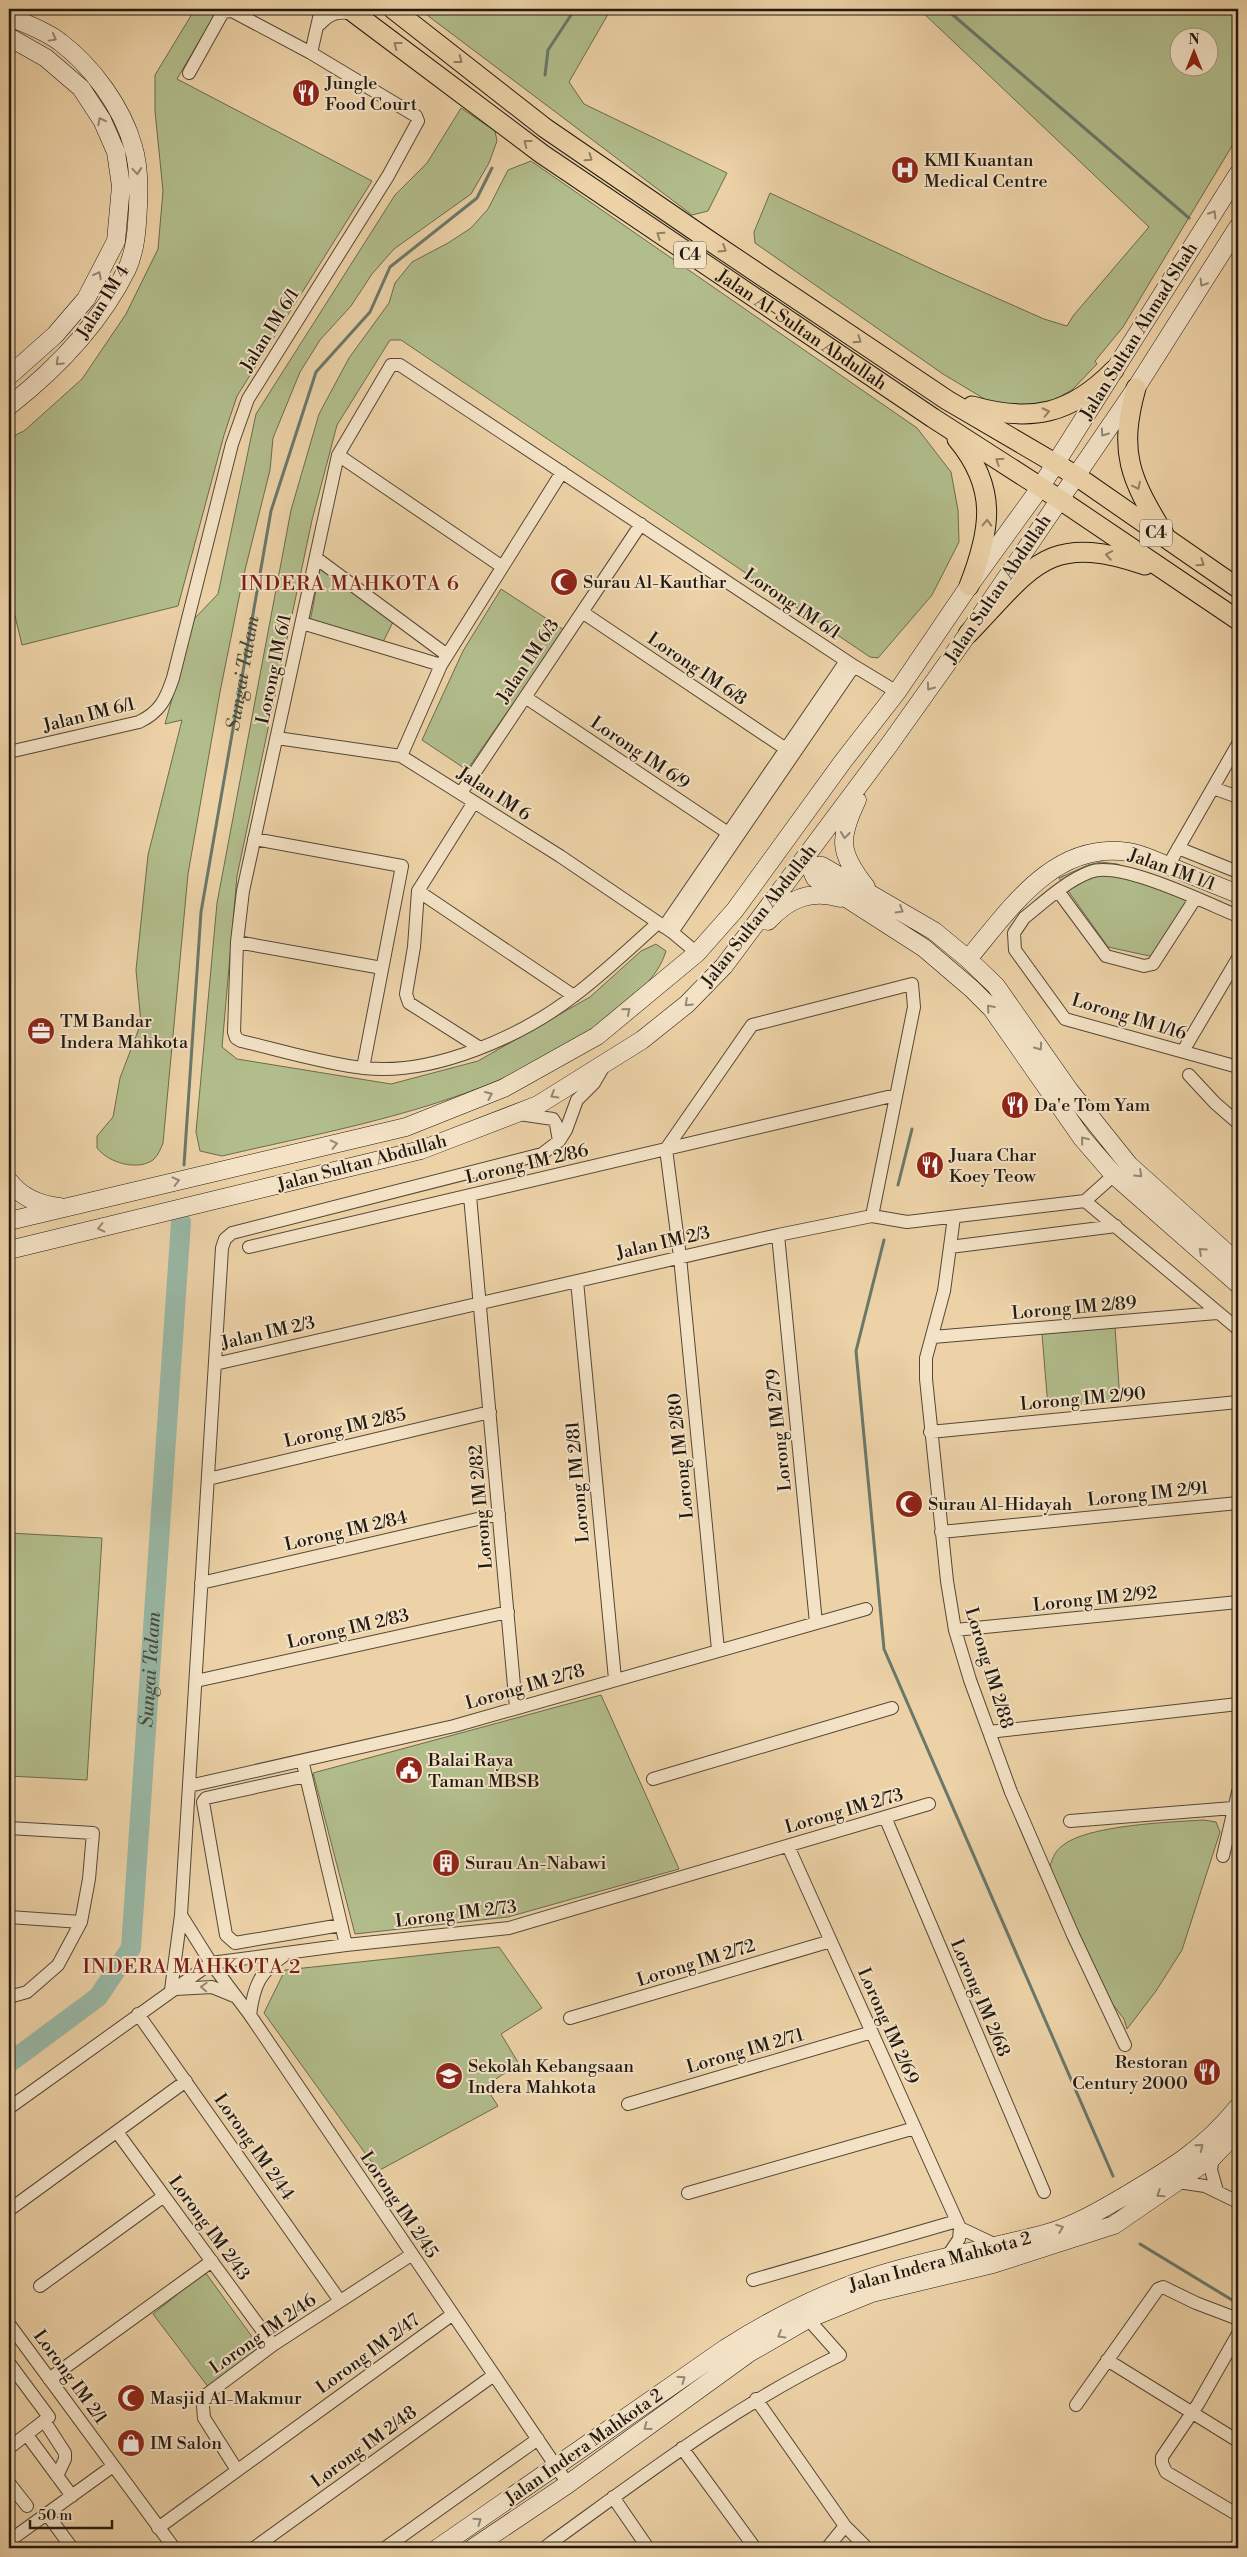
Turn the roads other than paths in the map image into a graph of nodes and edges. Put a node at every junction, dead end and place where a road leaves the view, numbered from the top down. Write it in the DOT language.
graph roads {
  1 [pos="321,9"];
  2 [pos="393,9"];
  3 [pos="352,11"];
  4 [pos="9,17"];
  5 [pos="320,24"];
  6 [pos="9,38"];
  7 [pos="311,53"];
  8 [pos="189,73"];
  9 [pos="1238,174"];
  10 [pos="1238,227"];
  11 [pos="1114,370"];
  12 [pos="9,376"];
  13 [pos="1136,388"];
  14 [pos="947,400"];
  15 [pos="9,406"];
  16 [pos="933,418"];
  17 [pos="338,454"];
  18 [pos="1056,463"];
  19 [pos="562,472"];
  20 [pos="1075,475"];
  21 [pos="1040,488"];
  22 [pos="1059,498"];
  23 [pos="641,524"];
  24 [pos="1169,542"];
  25 [pos="316,558"];
  26 [pos="501,566"];
  27 [pos="969,586"];
  28 [pos="1238,588"];
  29 [pos="1216,605"];
  30 [pos="582,612"];
  31 [pos="1238,620"];
  32 [pos="302,623"];
  33 [pos="968,634"];
  34 [pos="444,660"];
  35 [pos="850,663"];
  36 [pos="897,692"];
  37 [pos="526,697"];
  38 [pos="277,738"];
  39 [pos="1238,744"];
  40 [pos="888,745"];
  41 [pos="9,752"];
  42 [pos="789,752"];
  43 [pos="401,756"];
  44 [pos="1213,788"];
  45 [pos="461,793"];
  46 [pos="1238,797"];
  47 [pos="474,802"];
  48 [pos="732,836"];
  49 [pos="254,838"];
  50 [pos="1178,848"];
  51 [pos="1168,866"];
  52 [pos="1238,872"];
  53 [pos="418,891"];
  54 [pos="1058,891"];
  55 [pos="871,893"];
  56 [pos="1238,894"];
  57 [pos="1195,899"];
  58 [pos="859,906"];
  59 [pos="1238,916"];
  60 [pos="664,927"];
  61 [pos="237,942"];
  62 [pos="697,953"];
  63 [pos="1238,958"];
  64 [pos="968,959"];
  65 [pos="724,966"];
  66 [pos="382,968"];
  67 [pos="574,996"];
  68 [pos="480,1048"];
  69 [pos="1183,1051"];
  70 [pos="604,1066"];
  71 [pos="363,1068"];
  72 [pos="1238,1068"];
  73 [pos="1189,1075"];
  74 [pos="896,1095"];
  75 [pos="519,1114"];
  76 [pos="1238,1123"];
  77 [pos="559,1141"];
  78 [pos="666,1149"];
  79 [pos="216,1171"];
  80 [pos="1114,1175"];
  81 [pos="9,1181"];
  82 [pos="129,1192"];
  83 [pos="251,1192"];
  84 [pos="470,1196"];
  85 [pos="1085,1201"];
  86 [pos="67,1207"];
  87 [pos="872,1216"];
  88 [pos="954,1217"];
  89 [pos="136,1220"];
  90 [pos="9,1221"];
  91 [pos="1116,1226"];
  92 [pos="778,1235"];
  93 [pos="249,1247"];
  94 [pos="950,1247"];
  95 [pos="9,1250"];
  96 [pos="680,1257"];
  97 [pos="1238,1263"];
  98 [pos="577,1281"];
  99 [pos="1238,1284"];
  100 [pos="480,1303"];
  101 [pos="1217,1313"];
  102 [pos="1238,1329"];
  103 [pos="933,1337"];
  104 [pos="215,1364"];
  105 [pos="1238,1402"];
  106 [pos="490,1412"];
  107 [pos="930,1432"];
  108 [pos="208,1479"];
  109 [pos="1238,1503"];
  110 [pos="499,1514"];
  111 [pos="941,1532"];
  112 [pos="201,1583"];
  113 [pos="1238,1602"];
  114 [pos="866,1608"];
  115 [pos="508,1612"];
  116 [pos="816,1623"];
  117 [pos="955,1630"];
  118 [pos="718,1650"];
  119 [pos="615,1680"];
  120 [pos="196,1681"];
  121 [pos="1238,1704"];
  122 [pos="516,1708"];
  123 [pos="892,1708"];
  124 [pos="989,1732"];
  125 [pos="302,1760"];
  126 [pos="306,1776"];
  127 [pos="653,1779"];
  128 [pos="189,1786"];
  129 [pos="1238,1792"];
  130 [pos="929,1804"];
  131 [pos="1233,1808"];
  132 [pos="885,1817"];
  133 [pos="1070,1821"];
  134 [pos="9,1828"];
  135 [pos="788,1846"];
  136 [pos="1223,1856"];
  137 [pos="181,1915"];
  138 [pos="9,1917"];
  139 [pos="81,1922"];
  140 [pos="341,1926"];
  141 [pos="831,1941"];
  142 [pos="346,1945"];
  143 [pos="288,1953"];
  144 [pos="211,1963"];
  145 [pos="171,1990"];
  146 [pos="9,1997"];
  147 [pos="236,1998"];
  148 [pos="138,2014"];
  149 [pos="250,2015"];
  150 [pos="570,2018"];
  151 [pos="872,2032"];
  152 [pos="1124,2045"];
  153 [pos="186,2081"];
  154 [pos="628,2104"];
  155 [pos="1238,2107"];
  156 [pos="9,2108"];
  157 [pos="915,2128"];
  158 [pos="1238,2131"];
  159 [pos="117,2132"];
  160 [pos="1212,2158"];
  161 [pos="1178,2182"];
  162 [pos="1217,2191"];
  163 [pos="1044,2192"];
  164 [pos="688,2193"];
  165 [pos="164,2196"];
  166 [pos="1238,2202"];
  167 [pos="9,2210"];
  168 [pos="958,2224"];
  169 [pos="996,2245"];
  170 [pos="411,2255"];
  171 [pos="947,2257"];
  172 [pos="212,2261"];
  173 [pos="753,2280"];
  174 [pos="40,2286"];
  175 [pos="340,2301"];
  176 [pos="452,2314"];
  177 [pos="808,2319"];
  178 [pos="1238,2319"];
  179 [pos="9,2324"];
  180 [pos="1238,2334"];
  181 [pos="273,2345"];
  182 [pos="1107,2360"];
  183 [pos="9,2363"];
  184 [pos="494,2375"];
  185 [pos="49,2379"];
  186 [pos="756,2399"];
  187 [pos="1076,2405"];
  188 [pos="1192,2413"];
  189 [pos="45,2422"];
  190 [pos="27,2435"];
  191 [pos="538,2439"];
  192 [pos="1238,2441"];
  193 [pos="9,2448"];
  194 [pos="682,2448"];
  195 [pos="113,2466"];
  196 [pos="556,2467"];
  197 [pos="238,2470"];
  198 [pos="57,2476"];
  199 [pos="9,2482"];
  200 [pos="568,2484"];
  201 [pos="72,2496"];
  202 [pos="613,2497"];
  203 [pos="27,2506"];
  204 [pos="47,2514"];
  205 [pos="1238,2515"];
  206 [pos="845,2526"];
  207 [pos="158,2528"];
  208 [pos="9,2541"];
  209 [pos="548,2547"];
  210 [pos="72,2548"];
  211 [pos="174,2548"];
  212 [pos="254,2548"];
  213 [pos="384,2548"];
  214 [pos="438,2548"];
  215 [pos="473,2548"];
  216 [pos="648,2548"];
  217 [pos="756,2548"];
  218 [pos="827,2548"];
  219 [pos="866,2548"];
  1 -- 5 [label="street"];
  2 -- 14 [label="main road, Jalan Al-Sultan Abdullah / C4, one-way"];
  3 -- 5 [label="street"];
  16 -- 3 [label="main road, Jalan Al-Sultan Abdullah / C4, one-way"];
  4 -- 15 [label="street, Jalan IM 4, one-way"];
  5 -- 7 [label="street"];
  12 -- 6 [label="street, Jalan IM 4, one-way"];
  7 -- 8 [label="street, Jalan IM 6/1"];
  7 -- 41 [label="street, Jalan IM 6/1"];
  11 -- 9 [label="street, Jalan Sultan Ahmad Shah, one-way"];
  10 -- 13 [label="street, Jalan Sultan Ahmad Shah, one-way"];
  14 -- 11 [label="main road, one-way"];
  11 -- 18 [label="street, Jalan Sultan Ahmad Shah"];
  13 -- 20 [label="street, Jalan Sultan Ahmad Shah, one-way"];
  13 -- 24 [label="main road, one-way"];
  14 -- 18 [label="main road, Jalan Al-Sultan Abdullah / C4"];
  21 -- 16 [label="main road, Jalan Al-Sultan Abdullah / C4, one-way"];
  27 -- 16 [label="main road, one-way"];
  17 -- 19 [label="street, Lorong IM 6/1"];
  17 -- 25 [label="street, Lorong IM 6/1"];
  17 -- 26 [label="street"];
  18 -- 20 [label="main road, Jalan Al-Sultan Abdullah / C4"];
  18 -- 21 [label="street, Jalan Sultan Ahmad Shah"];
  19 -- 23 [label="street, Lorong IM 6/1"];
  19 -- 26 [label="street"];
  20 -- 22 [label="street, Jalan Sultan Ahmad Shah"];
  20 -- 24 [label="main road, Jalan Al-Sultan Abdullah / C4"];
  21 -- 22 [label="main road, Jalan Al-Sultan Abdullah / C4"];
  21 -- 27 [label="street, Jalan Sultan Abdullah"];
  22 -- 29 [label="main road, Jalan Al-Sultan Abdullah / C4"];
  22 -- 33 [label="street, Jalan Sultan Abdullah"];
  23 -- 30 [label="street, Jalan IM 6/3"];
  23 -- 35 [label="street, Lorong IM 6/1"];
  24 -- 28 [label="main road, Jalan Al-Sultan Abdullah / C4, one-way"];
  25 -- 32 [label="street, Lorong IM 6/1"];
  25 -- 34 [label="street"];
  26 -- 34 [label="street"];
  27 -- 36 [label="street, Jalan Sultan Abdullah"];
  29 -- 31 [label="main road, Jalan Al-Sultan Abdullah / C4"];
  29 -- 33 [label="main road, one-way"];
  30 -- 37 [label="street, Jalan IM 6/3"];
  30 -- 42 [label="street, Lorong IM 6/8"];
  32 -- 34 [label="street"];
  32 -- 38 [label="street, Lorong IM 6/1"];
  33 -- 40 [label="street, Jalan Sultan Abdullah, one-way"];
  34 -- 43 [label="street"];
  35 -- 36 [label="street, Lorong IM 6/1"];
  35 -- 42 [label="street, Lorong IM 6/1"];
  36 -- 62 [label="street, Jalan Sultan Abdullah"];
  37 -- 45 [label="street, Jalan IM 6/3"];
  37 -- 48 [label="street, Lorong IM 6/9"];
  38 -- 43 [label="street, Jalan IM 6"];
  38 -- 49 [label="street, Lorong IM 6/1"];
  39 -- 44 [label="street"];
  40 -- 55 [label="street, one-way"];
  40 -- 65 [label="street, Jalan Sultan Abdullah"];
  42 -- 48 [label="street, Lorong IM 6/1"];
  43 -- 45 [label="street, Jalan IM 6"];
  44 -- 46 [label="street"];
  44 -- 50 [label="street"];
  45 -- 47 [label="street, Jalan IM 6"];
  47 -- 53 [label="street"];
  47 -- 60 [label="street, Jalan IM 6"];
  48 -- 60 [label="street, Lorong IM 6/1"];
  49 -- 61 [label="street, Lorong IM 6/1"];
  49 -- 66 [label="street"];
  50 -- 51 [label="street"];
  50 -- 52 [label="street, Jalan IM 1/1"];
  51 -- 56 [label="street, Jalan IM 1/1"];
  51 -- 64 [label="street, Jalan IM 1/1"];
  53 -- 67 [label="street"];
  53 -- 68 [label="street"];
  54 -- 57 [label="street, Lorong IM 1/16"];
  54 -- 57 [label="street"];
  54 -- 69 [label="street, Lorong IM 1/16"];
  55 -- 58 [label="street"];
  55 -- 64 [label="street, one-way"];
  57 -- 59 [label="street, Lorong IM 1/16"];
  58 -- 65 [label="street"];
  80 -- 58 [label="street, one-way"];
  60 -- 62 [label="street, Jalan IM 6"];
  60 -- 67 [label="street, Lorong IM 6/1"];
  61 -- 66 [label="street"];
  61 -- 71 [label="street, Lorong IM 6/1"];
  79 -- 62 [label="street, Jalan Sultan Abdullah, one-way"];
  63 -- 69 [label="street"];
  64 -- 97 [label="street, one-way"];
  65 -- 70 [label="street, Jalan Sultan Abdullah, one-way"];
  66 -- 71 [label="street"];
  67 -- 68 [label="street, Lorong IM 6/1"];
  68 -- 71 [label="street, Lorong IM 6/1"];
  69 -- 72 [label="street, Lorong IM 1/16"];
  70 -- 75 [label="street, Jalan Sultan Abdullah, one-way"];
  70 -- 77 [label="street"];
  73 -- 76 [label="street"];
  74 -- 78 [label="street, Lorong IM 2/86"];
  74 -- 78 [label="street"];
  74 -- 87 [label="street"];
  75 -- 77 [label="street"];
  75 -- 83 [label="street, Jalan Sultan Abdullah"];
  77 -- 104 [label="street"];
  78 -- 84 [label="street, Lorong IM 2/86"];
  78 -- 96 [label="street, Lorong IM 2/80"];
  82 -- 79 [label="street, Jalan Sultan Abdullah, one-way"];
  79 -- 83 [label="street"];
  80 -- 85 [label="street"];
  99 -- 80 [label="street, one-way"];
  81 -- 86 [label="street"];
  82 -- 86 [label="street, Jalan Sultan Abdullah"];
  82 -- 89 [label="street"];
  83 -- 89 [label="street, Jalan Sultan Abdullah"];
  84 -- 93 [label="street, Lorong IM 2/86"];
  84 -- 100 [label="street, Lorong IM 2/82"];
  85 -- 88 [label="street, Jalan IM 2/3"];
  85 -- 91 [label="street"];
  86 -- 90 [label="street, Jalan Sultan Abdullah"];
  87 -- 88 [label="street, Jalan IM 2/3"];
  87 -- 92 [label="street, Jalan IM 2/3"];
  88 -- 94 [label="street, Lorong IM 2/88"];
  89 -- 95 [label="street, Jalan Sultan Abdullah, one-way"];
  91 -- 94 [label="street"];
  91 -- 101 [label="street"];
  92 -- 96 [label="street, Jalan IM 2/3"];
  92 -- 116 [label="street, Lorong IM 2/79"];
  94 -- 103 [label="street, Lorong IM 2/88"];
  96 -- 98 [label="street, Jalan IM 2/3"];
  96 -- 118 [label="street, Lorong IM 2/80"];
  98 -- 100 [label="street, Jalan IM 2/3"];
  98 -- 119 [label="street, Lorong IM 2/81"];
  100 -- 104 [label="street, Jalan IM 2/3"];
  100 -- 106 [label="street, Lorong IM 2/82"];
  101 -- 102 [label="street"];
  101 -- 103 [label="street, Lorong IM 2/89"];
  103 -- 107 [label="street, Lorong IM 2/88"];
  104 -- 108 [label="street"];
  105 -- 107 [label="street, Lorong IM 2/90"];
  106 -- 108 [label="street, Lorong IM 2/85"];
  106 -- 110 [label="street, Lorong IM 2/82"];
  107 -- 111 [label="street, Lorong IM 2/88"];
  108 -- 112 [label="street"];
  109 -- 111 [label="street, Lorong IM 2/91"];
  110 -- 112 [label="street, Lorong IM 2/84"];
  110 -- 115 [label="street, Lorong IM 2/82"];
  111 -- 117 [label="street, Lorong IM 2/88"];
  112 -- 120 [label="street"];
  113 -- 117 [label="street, Lorong IM 2/92"];
  114 -- 116 [label="street, Lorong IM 2/78"];
  115 -- 120 [label="street, Lorong IM 2/83"];
  115 -- 122 [label="street, Lorong IM 2/82"];
  116 -- 118 [label="street, Lorong IM 2/78"];
  117 -- 124 [label="street, Lorong IM 2/88"];
  118 -- 119 [label="street, Lorong IM 2/78"];
  119 -- 122 [label="street, Lorong IM 2/78"];
  120 -- 128 [label="street"];
  121 -- 124 [label="street"];
  122 -- 125 [label="street, Lorong IM 2/78"];
  123 -- 127 [label="street"];
  124 -- 152 [label="street, Lorong IM 2/88"];
  125 -- 126 [label="street"];
  125 -- 128 [label="street, Lorong IM 2/78"];
  126 -- 140 [label="street"];
  126 -- 140 [label="street"];
  128 -- 137 [label="street"];
  129 -- 131 [label="street"];
  130 -- 132 [label="street, Lorong IM 2/73"];
  131 -- 133 [label="street"];
  131 -- 136 [label="street"];
  132 -- 135 [label="street, Lorong IM 2/73"];
  132 -- 163 [label="street, Lorong IM 2/68"];
  134 -- 139 [label="street"];
  135 -- 141 [label="street, Lorong IM 2/69"];
  135 -- 142 [label="street, Lorong IM 2/73"];
  137 -- 144 [label="street, Lorong IM 2/45"];
  137 -- 145 [label="street"];
  138 -- 139 [label="street"];
  139 -- 146 [label="street"];
  140 -- 142 [label="street"];
  141 -- 150 [label="street, Lorong IM 2/72"];
  141 -- 151 [label="street, Lorong IM 2/69"];
  142 -- 143 [label="street, Lorong IM 2/73"];
  143 -- 144 [label="street, Lorong IM 2/73"];
  143 -- 149 [label="street"];
  144 -- 145 [label="street"];
  144 -- 147 [label="street, Lorong IM 2/45"];
  147 -- 145 [label="street, one-way"];
  145 -- 148 [label="street"];
  147 -- 149 [label="street, Lorong IM 2/45"];
  148 -- 153 [label="street, Lorong IM 2/44"];
  148 -- 156 [label="street"];
  149 -- 170 [label="street, Lorong IM 2/45"];
  151 -- 154 [label="street, Lorong IM 2/71"];
  151 -- 157 [label="street, Lorong IM 2/69"];
  153 -- 159 [label="street"];
  153 -- 175 [label="street, Lorong IM 2/44"];
  169 -- 155 [label="street, Jalan Indera Mahkota 2, one-way"];
  157 -- 164 [label="street"];
  157 -- 168 [label="street, Lorong IM 2/69"];
  158 -- 160 [label="street, Jalan Indera Mahkota 2"];
  159 -- 165 [label="street, Lorong IM 2/43"];
  159 -- 167 [label="street"];
  160 -- 161 [label="street, Jalan Indera Mahkota 2"];
  160 -- 162 [label="street"];
  161 -- 162 [label="street"];
  161 -- 177 [label="street, Jalan Indera Mahkota 2, one-way"];
  162 -- 166 [label="street"];
  165 -- 172 [label="street, Lorong IM 2/43"];
  165 -- 174 [label="street"];
  168 -- 169 [label="street"];
  168 -- 171 [label="street"];
  168 -- 173 [label="street"];
  169 -- 171 [label="street, Jalan Indera Mahkota 2"];
  170 -- 175 [label="street, Lorong IM 2/46"];
  170 -- 176 [label="street, Lorong IM 2/45"];
  196 -- 171 [label="street, Jalan Indera Mahkota 2, one-way"];
  172 -- 181 [label="street, Lorong IM 2/43"];
  172 -- 185 [label="street"];
  175 -- 181 [label="street, Lorong IM 2/46"];
  176 -- 184 [label="street, Lorong IM 2/45"];
  176 -- 197 [label="street, Lorong IM 2/47"];
  177 -- 186 [label="street"];
  177 -- 200 [label="street, Jalan Indera Mahkota 2, one-way"];
  178 -- 182 [label="street"];
  179 -- 185 [label="street, Lorong IM 2/1"];
  180 -- 188 [label="street"];
  181 -- 197 [label="street, Lorong IM 2/46"];
  182 -- 187 [label="street"];
  182 -- 188 [label="street"];
  183 -- 189 [label="street"];
  184 -- 191 [label="street, Lorong IM 2/45"];
  184 -- 212 [label="street, Lorong IM 2/48"];
  185 -- 195 [label="street, Lorong IM 2/1"];
  186 -- 194 [label="street"];
  186 -- 206 [label="street"];
  188 -- 192 [label="street"];
  188 -- 205 [label="street"];
  189 -- 190 [label="street"];
  189 -- 198 [label="street"];
  190 -- 193 [label="street"];
  190 -- 198 [label="street"];
  191 -- 196 [label="street, Lorong IM 2/45"];
  191 -- 213 [label="street"];
  194 -- 202 [label="street"];
  194 -- 217 [label="street"];
  195 -- 201 [label="street"];
  195 -- 207 [label="street, Lorong IM 2/1"];
  196 -- 200 [label="street, Lorong IM 2/45"];
  214 -- 196 [label="street, Jalan Indera Mahkota 2, one-way"];
  197 -- 207 [label="street, Lorong IM 2/47"];
  198 -- 201 [label="street"];
  199 -- 203 [label="street"];
  200 -- 215 [label="street, Jalan Indera Mahkota 2"];
  201 -- 204 [label="street"];
  202 -- 209 [label="street"];
  202 -- 216 [label="street"];
  204 -- 208 [label="street"];
  204 -- 210 [label="street"];
  206 -- 218 [label="street"];
  206 -- 219 [label="street"];
  207 -- 211 [label="street, Lorong IM 2/1"];
}
